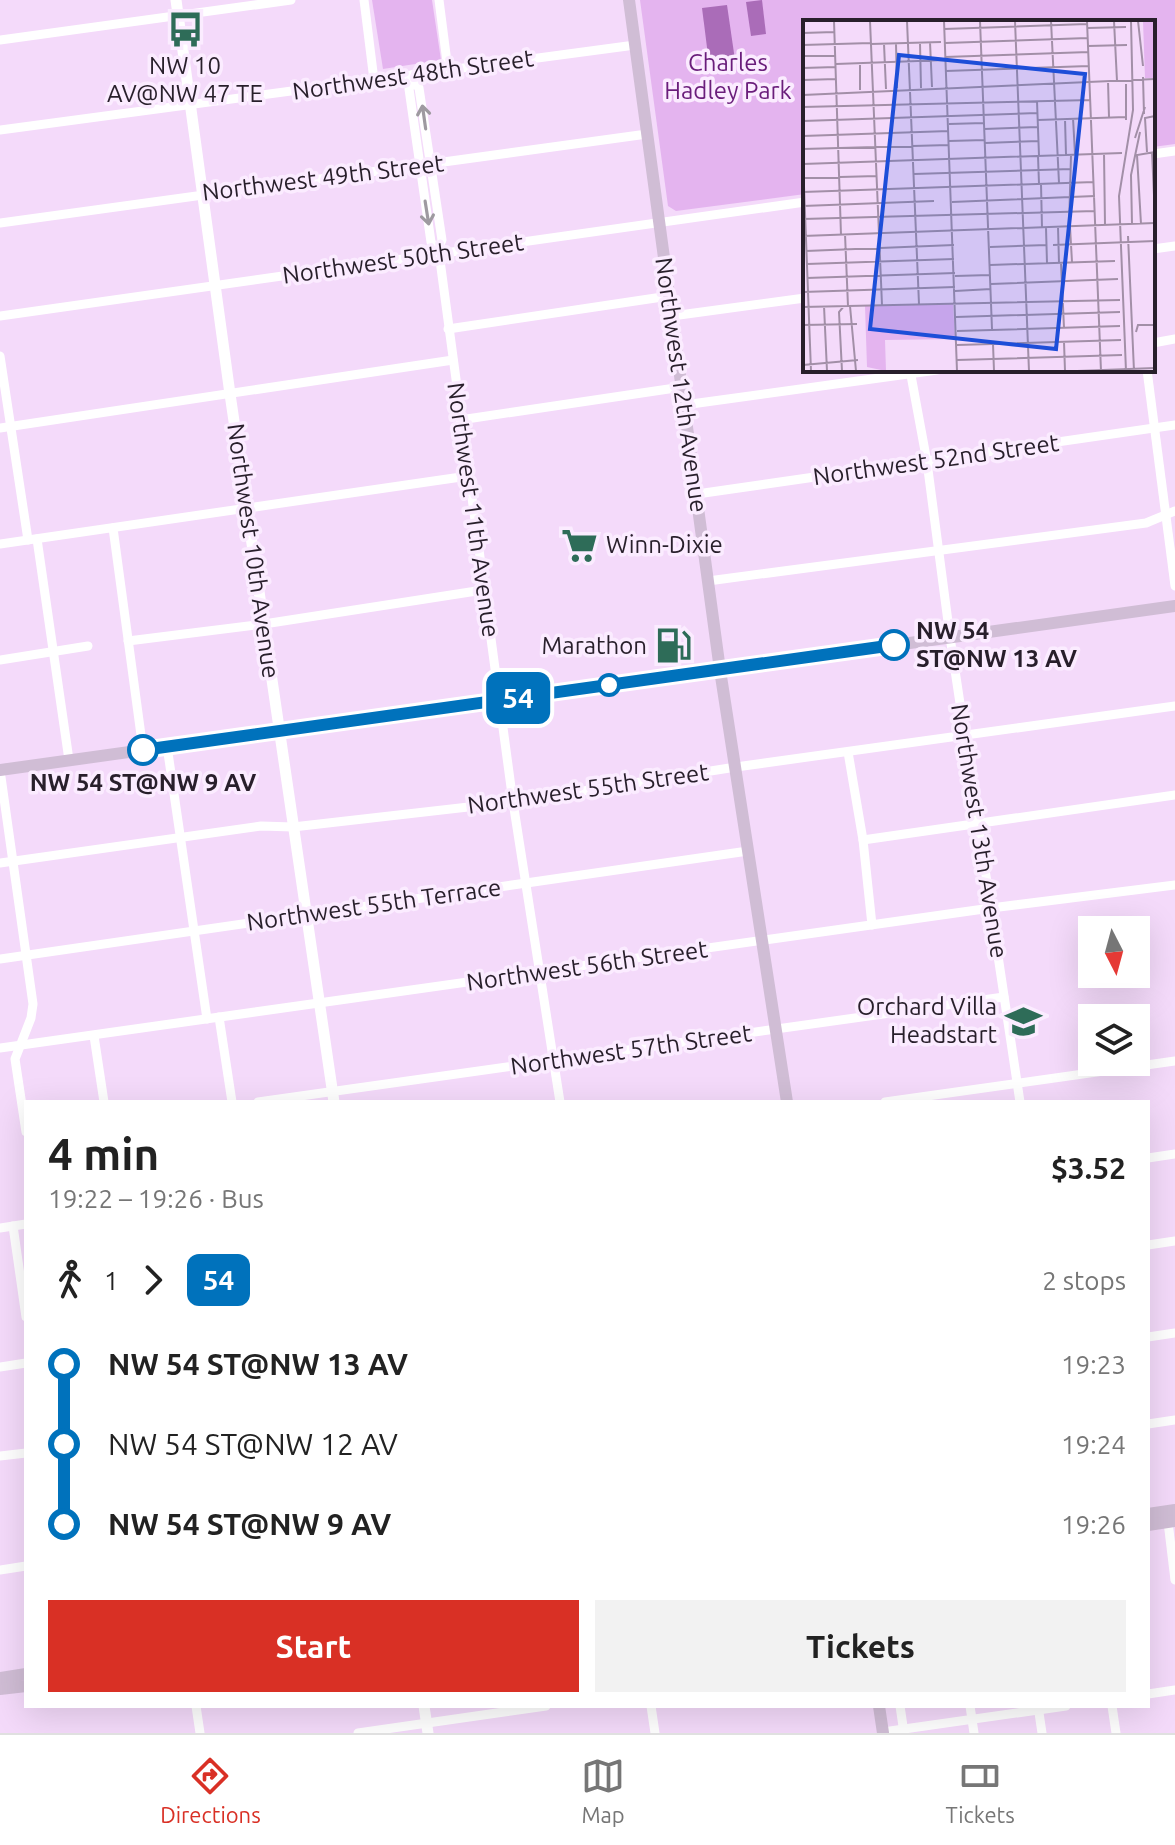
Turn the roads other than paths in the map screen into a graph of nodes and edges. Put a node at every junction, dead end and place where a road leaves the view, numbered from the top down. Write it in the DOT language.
graph roads {
  1 [pos="176,0"];
  2 [pos="291,0"];
  3 [pos="364,0"];
  4 [pos="439,0"];
  5 [pos="629,0"];
  6 [pos="178,15"];
  7 [pos="0,40"];
  8 [pos="635,45"];
  9 [pos="448,70"];
  10 [pos="412,78"];
  11 [pos="374,80"];
  12 [pos="190,105"];
  13 [pos="0,128"];
  14 [pos="647,134"];
  15 [pos="1175,151"];
  16 [pos="1155,154"];
  17 [pos="425,165"];
  18 [pos="202,194"];
  19 [pos="803,202"];
  20 [pos="0,223"];
  21 [pos="659,223"];
  22 [pos="1175,246"];
  23 [pos="1155,249"];
  24 [pos="438,251"];
  25 [pos="215,285"];
  26 [pos="669,296"];
  27 [pos="803,298"];
  28 [pos="0,316"];
  29 [pos="672,316"];
  30 [pos="448,329"];
  31 [pos="1175,339"];
  32 [pos="1155,343"];
  33 [pos="0,356"];
  34 [pos="453,360"];
  35 [pos="910,372"];
  36 [pos="1147,372"];
  37 [pos="682,387"];
  38 [pos="230,394"];
  39 [pos="684,405"];
  40 [pos="460,420"];
  41 [pos="1175,425"];
  42 [pos="12,426"];
  43 [pos="0,428"];
  44 [pos="1155,428"];
  45 [pos="927,462"];
  46 [pos="468,476"];
  47 [pos="697,494"];
  48 [pos="246,508"];
  49 [pos="1170,514"];
  50 [pos="113,528"];
  51 [pos="32,540"];
  52 [pos="0,544"];
  53 [pos="938,551"];
  54 [pos="708,581"];
  55 [pos="1175,586"];
  56 [pos="483,590"];
  57 [pos="1175,606"];
  58 [pos="264,624"];
  59 [pos="950,637"];
  60 [pos="128,641"];
  61 [pos="88,646"];
  62 [pos="52,653"];
  63 [pos="0,660"];
  64 [pos="720,670"];
  65 [pos="500,700"];
  66 [pos="1175,706"];
  67 [pos="278,731"];
  68 [pos="965,735"];
  69 [pos="167,746"];
  70 [pos="143,750"];
  71 [pos="848,752"];
  72 [pos="69,760"];
  73 [pos="736,767"];
  74 [pos="0,770"];
  75 [pos="1175,795"];
  76 [pos="513,802"];
  77 [pos="978,824"];
  78 [pos="293,827"];
  79 [pos="181,838"];
  80 [pos="863,840"];
  81 [pos="748,851"];
  82 [pos="13,861"];
  83 [pos="0,863"];
  84 [pos="526,884"];
  85 [pos="1175,885"];
  86 [pos="991,908"];
  87 [pos="306,914"];
  88 [pos="872,925"];
  89 [pos="195,930"];
  90 [pos="762,942"];
  91 [pos="25,955"];
  92 [pos="0,959"];
  93 [pos="541,972"];
  94 [pos="1004,997"];
  95 [pos="319,1001"];
  96 [pos="219,1017"];
  97 [pos="207,1019"];
  98 [pos="775,1029"];
  99 [pos="94,1036"];
  100 [pos="20,1045"];
  101 [pos="0,1048"];
  102 [pos="554,1060"];
  103 [pos="1175,1061"];
  104 [pos="1017,1083"];
  105 [pos="333,1097"];
  106 [pos="104,1100"];
  107 [pos="232,1100"];
  108 [pos="288,1100"];
  109 [pos="560,1100"];
  110 [pos="787,1100"];
  111 [pos="899,1100"];
  112 [pos="1020,1100"];
  113 [pos="24,1119"];
  114 [pos="1175,1154"];
  115 [pos="1150,1158"];
  116 [pos="24,1224"];
  117 [pos="13,1226"];
  118 [pos="0,1228"];
  119 [pos="1174,1241"];
  120 [pos="1150,1245"];
  121 [pos="1175,1253"];
  122 [pos="24,1303"];
  123 [pos="1175,1333"];
  124 [pos="1150,1337"];
  125 [pos="24,1363"];
  126 [pos="0,1367"];
  127 [pos="1175,1420"];
  128 [pos="1150,1424"];
  129 [pos="24,1453"];
  130 [pos="0,1456"];
  131 [pos="1175,1510"];
  132 [pos="1150,1514"];
  133 [pos="1171,1521"];
  134 [pos="1150,1525"];
  135 [pos="24,1566"];
  136 [pos="0,1570"];
  137 [pos="1175,1580"];
  138 [pos="24,1674"];
  139 [pos="0,1678"];
  140 [pos="24,1686"];
  141 [pos="0,1689"];
  142 [pos="1175,1690"];
  143 [pos="1150,1694"];
  144 [pos="196,1708"];
  145 [pos="424,1708"];
  146 [pos="535,1708"];
  147 [pos="651,1708"];
  148 [pos="879,1708"];
  149 [pos="900,1708"];
  150 [pos="970,1708"];
  151 [pos="1038,1708"];
  152 [pos="1112,1708"];
  153 [pos="972,1720"];
  154 [pos="428,1728"];
  155 [pos="904,1731"];
  156 [pos="883,1732"];
  157 [pos="200,1733"];
  158 [pos="358,1733"];
  159 [pos="655,1733"];
  160 [pos="974,1733"];
  161 [pos="1042,1733"];
  162 [pos="1116,1733"];
  1 -- 6 [label="street, Northwest 10th Avenue"];
  2 -- 6 [label="street"];
  3 -- 11 [label="street"];
  4 -- 9 [label="street"];
  5 -- 8 [label="main road, Northwest 12th Avenue"];
  6 -- 7 [label="street"];
  6 -- 12 [label="street, Northwest 10th Avenue"];
  8 -- 9 [label="street, Northwest 48th Street"];
  8 -- 14 [label="main road, Northwest 12th Avenue"];
  9 -- 10 [label="street, Northwest 48th Street"];
  10 -- 11 [label="street, Northwest 48th Street"];
  10 -- 17 [label="street, Northwest 11th Avenue"];
  11 -- 12 [label="street, Northwest 48th Street"];
  12 -- 13 [label="street, Northwest 48th Street"];
  12 -- 18 [label="street, Northwest 10th Avenue"];
  14 -- 17 [label="street, Northwest 49th Street"];
  14 -- 21 [label="main road, Northwest 12th Avenue"];
  15 -- 16 [label="street"];
  17 -- 18 [label="street, Northwest 49th Street"];
  17 -- 24 [label="street, Northwest 11th Avenue"];
  18 -- 20 [label="street, Northwest 49th Street"];
  18 -- 25 [label="street, Northwest 10th Avenue"];
  19 -- 21 [label="street, Northwest 50th Street"];
  21 -- 24 [label="street, Northwest 50th Street"];
  21 -- 26 [label="main road, Northwest 12th Avenue"];
  22 -- 23 [label="street"];
  24 -- 25 [label="street, Northwest 50th Street"];
  24 -- 30 [label="street, Northwest 11th Avenue"];
  25 -- 28 [label="street, Northwest 50th Street"];
  25 -- 38 [label="street, Northwest 10th Avenue"];
  26 -- 29 [label="main road, Northwest 12th Avenue"];
  26 -- 30 [label="street"];
  27 -- 29 [label="street"];
  29 -- 37 [label="main road, Northwest 12th Avenue"];
  30 -- 34 [label="street, Northwest 11th Avenue"];
  31 -- 32 [label="street"];
  33 -- 42 [label="street"];
  34 -- 38 [label="street"];
  34 -- 40 [label="street, Northwest 11th Avenue"];
  35 -- 39 [label="street"];
  35 -- 45 [label="street, Northwest 13th Avenue"];
  36 -- 44 [label="street"];
  37 -- 39 [label="main road, Northwest 12th Avenue"];
  37 -- 40 [label="street"];
  38 -- 42 [label="street"];
  38 -- 48 [label="street, Northwest 10th Avenue"];
  39 -- 47 [label="main road, Northwest 12th Avenue"];
  40 -- 46 [label="street, Northwest 11th Avenue"];
  41 -- 44 [label="street, Northwest 52nd Street"];
  42 -- 43 [label="street"];
  42 -- 51 [label="street"];
  44 -- 45 [label="street, Northwest 52nd Street"];
  44 -- 49 [label="street"];
  45 -- 47 [label="street, Northwest 52nd Street"];
  45 -- 53 [label="street, Northwest 13th Avenue"];
  46 -- 48 [label="street"];
  46 -- 56 [label="street, Northwest 11th Avenue"];
  47 -- 54 [label="main road, Northwest 12th Avenue"];
  48 -- 50 [label="street"];
  48 -- 58 [label="street, Northwest 10th Avenue"];
  49 -- 53 [label="street"];
  49 -- 55 [label="street"];
  50 -- 51 [label="street"];
  50 -- 60 [label="street"];
  51 -- 52 [label="street"];
  51 -- 62 [label="street"];
  53 -- 54 [label="street"];
  53 -- 59 [label="street, Northwest 13th Avenue"];
  54 -- 64 [label="main road, Northwest 12th Avenue"];
  56 -- 58 [label="street"];
  56 -- 65 [label="street, Northwest 11th Avenue"];
  57 -- 59 [label="main road"];
  58 -- 60 [label="street"];
  58 -- 67 [label="street, Northwest 10th Avenue"];
  59 -- 64 [label="main road"];
  59 -- 68 [label="street, Northwest 13th Avenue"];
  60 -- 70 [label="street"];
  61 -- 62 [label="street"];
  62 -- 63 [label="street"];
  62 -- 72 [label="street"];
  64 -- 65 [label="main road"];
  64 -- 73 [label="main road, Northwest 12th Avenue"];
  65 -- 67 [label="main road"];
  65 -- 76 [label="street, Northwest 11th Avenue"];
  66 -- 68 [label="street, Northwest 55th Street"];
  67 -- 69 [label="main road"];
  67 -- 78 [label="street, Northwest 10th Avenue"];
  68 -- 71 [label="street, Northwest 55th Street"];
  68 -- 77 [label="street, Northwest 13th Avenue"];
  69 -- 70 [label="main road"];
  69 -- 79 [label="street"];
  70 -- 72 [label="main road"];
  71 -- 73 [label="street, Northwest 55th Street"];
  71 -- 80 [label="street"];
  72 -- 74 [label="main road"];
  73 -- 76 [label="street, Northwest 55th Street"];
  73 -- 81 [label="main road, Northwest 12th Avenue"];
  74 -- 82 [label="street"];
  75 -- 77 [label="street"];
  76 -- 78 [label="street, Northwest 55th Street"];
  76 -- 84 [label="street, Northwest 11th Avenue"];
  77 -- 80 [label="street"];
  77 -- 86 [label="street, Northwest 13th Avenue"];
  78 -- 79 [label="street, Northwest 55th Street"];
  78 -- 87 [label="street, Northwest 10th Avenue"];
  79 -- 82 [label="street, Northwest 55th Street"];
  79 -- 89 [label="street"];
  80 -- 88 [label="street"];
  81 -- 84 [label="street, Northwest 55th Terrace"];
  81 -- 90 [label="main road, Northwest 12th Avenue"];
  82 -- 83 [label="street, Northwest 55th Street"];
  82 -- 91 [label="street"];
  84 -- 87 [label="street, Northwest 55th Terrace"];
  84 -- 93 [label="street, Northwest 11th Avenue"];
  85 -- 86 [label="street, Northwest 56th Street"];
  86 -- 88 [label="street, Northwest 56th Street"];
  86 -- 94 [label="street, Northwest 13th Avenue"];
  87 -- 89 [label="street, Northwest 55th Terrace"];
  87 -- 95 [label="street, Northwest 10th Avenue"];
  88 -- 90 [label="street, Northwest 56th Street"];
  89 -- 91 [label="street, Northwest 55th Terrace"];
  89 -- 97 [label="street"];
  90 -- 93 [label="street, Northwest 56th Street"];
  90 -- 98 [label="main road, Northwest 12th Avenue"];
  91 -- 92 [label="street, Northwest 55th Terrace"];
  91 -- 100 [label="street"];
  93 -- 95 [label="street, Northwest 56th Street"];
  93 -- 102 [label="street, Northwest 11th Avenue"];
  94 -- 98 [label="street, Northwest 57th Street"];
  94 -- 104 [label="street, Northwest 13th Avenue"];
  95 -- 96 [label="street, Northwest 56th Street"];
  95 -- 105 [label="street, Northwest 10th Avenue"];
  96 -- 97 [label="street, Northwest 56th Street"];
  96 -- 107 [label="street"];
  97 -- 99 [label="street, Northwest 56th Street"];
  98 -- 102 [label="street, Northwest 57th Street"];
  98 -- 110 [label="main road, Northwest 12th Avenue"];
  99 -- 100 [label="street, Northwest 56th Street"];
  99 -- 106 [label="street"];
  100 -- 101 [label="street, Northwest 56th Street"];
  100 -- 113 [label="street"];
  102 -- 105 [label="street, Northwest 57th Street"];
  102 -- 109 [label="street, Northwest 11th Avenue"];
  103 -- 104 [label="street"];
  104 -- 111 [label="street"];
  104 -- 112 [label="street, Northwest 13th Avenue"];
  105 -- 108 [label="street, Northwest 57th Street"];
  114 -- 115 [label="street"];
  116 -- 117 [label="street"];
  117 -- 118 [label="street"];
  117 -- 122 [label="street"];
  119 -- 120 [label="street"];
  119 -- 121 [label="street"];
  123 -- 124 [label="street"];
  125 -- 126 [label="street"];
  127 -- 128 [label="street"];
  129 -- 130 [label="street"];
  131 -- 132 [label="main road"];
  133 -- 134 [label="main road"];
  133 -- 137 [label="street"];
  135 -- 136 [label="street"];
  138 -- 139 [label="main road"];
  140 -- 141 [label="main road"];
  142 -- 143 [label="street"];
  144 -- 157 [label="street"];
  145 -- 154 [label="street"];
  146 -- 154 [label="street"];
  147 -- 159 [label="street"];
  148 -- 156 [label="main road"];
  149 -- 155 [label="street"];
  150 -- 153 [label="street"];
  151 -- 153 [label="street"];
  151 -- 161 [label="street"];
  152 -- 162 [label="street"];
  153 -- 155 [label="street"];
  153 -- 160 [label="street"];
  154 -- 158 [label="street"];
  155 -- 156 [label="street"];
}
